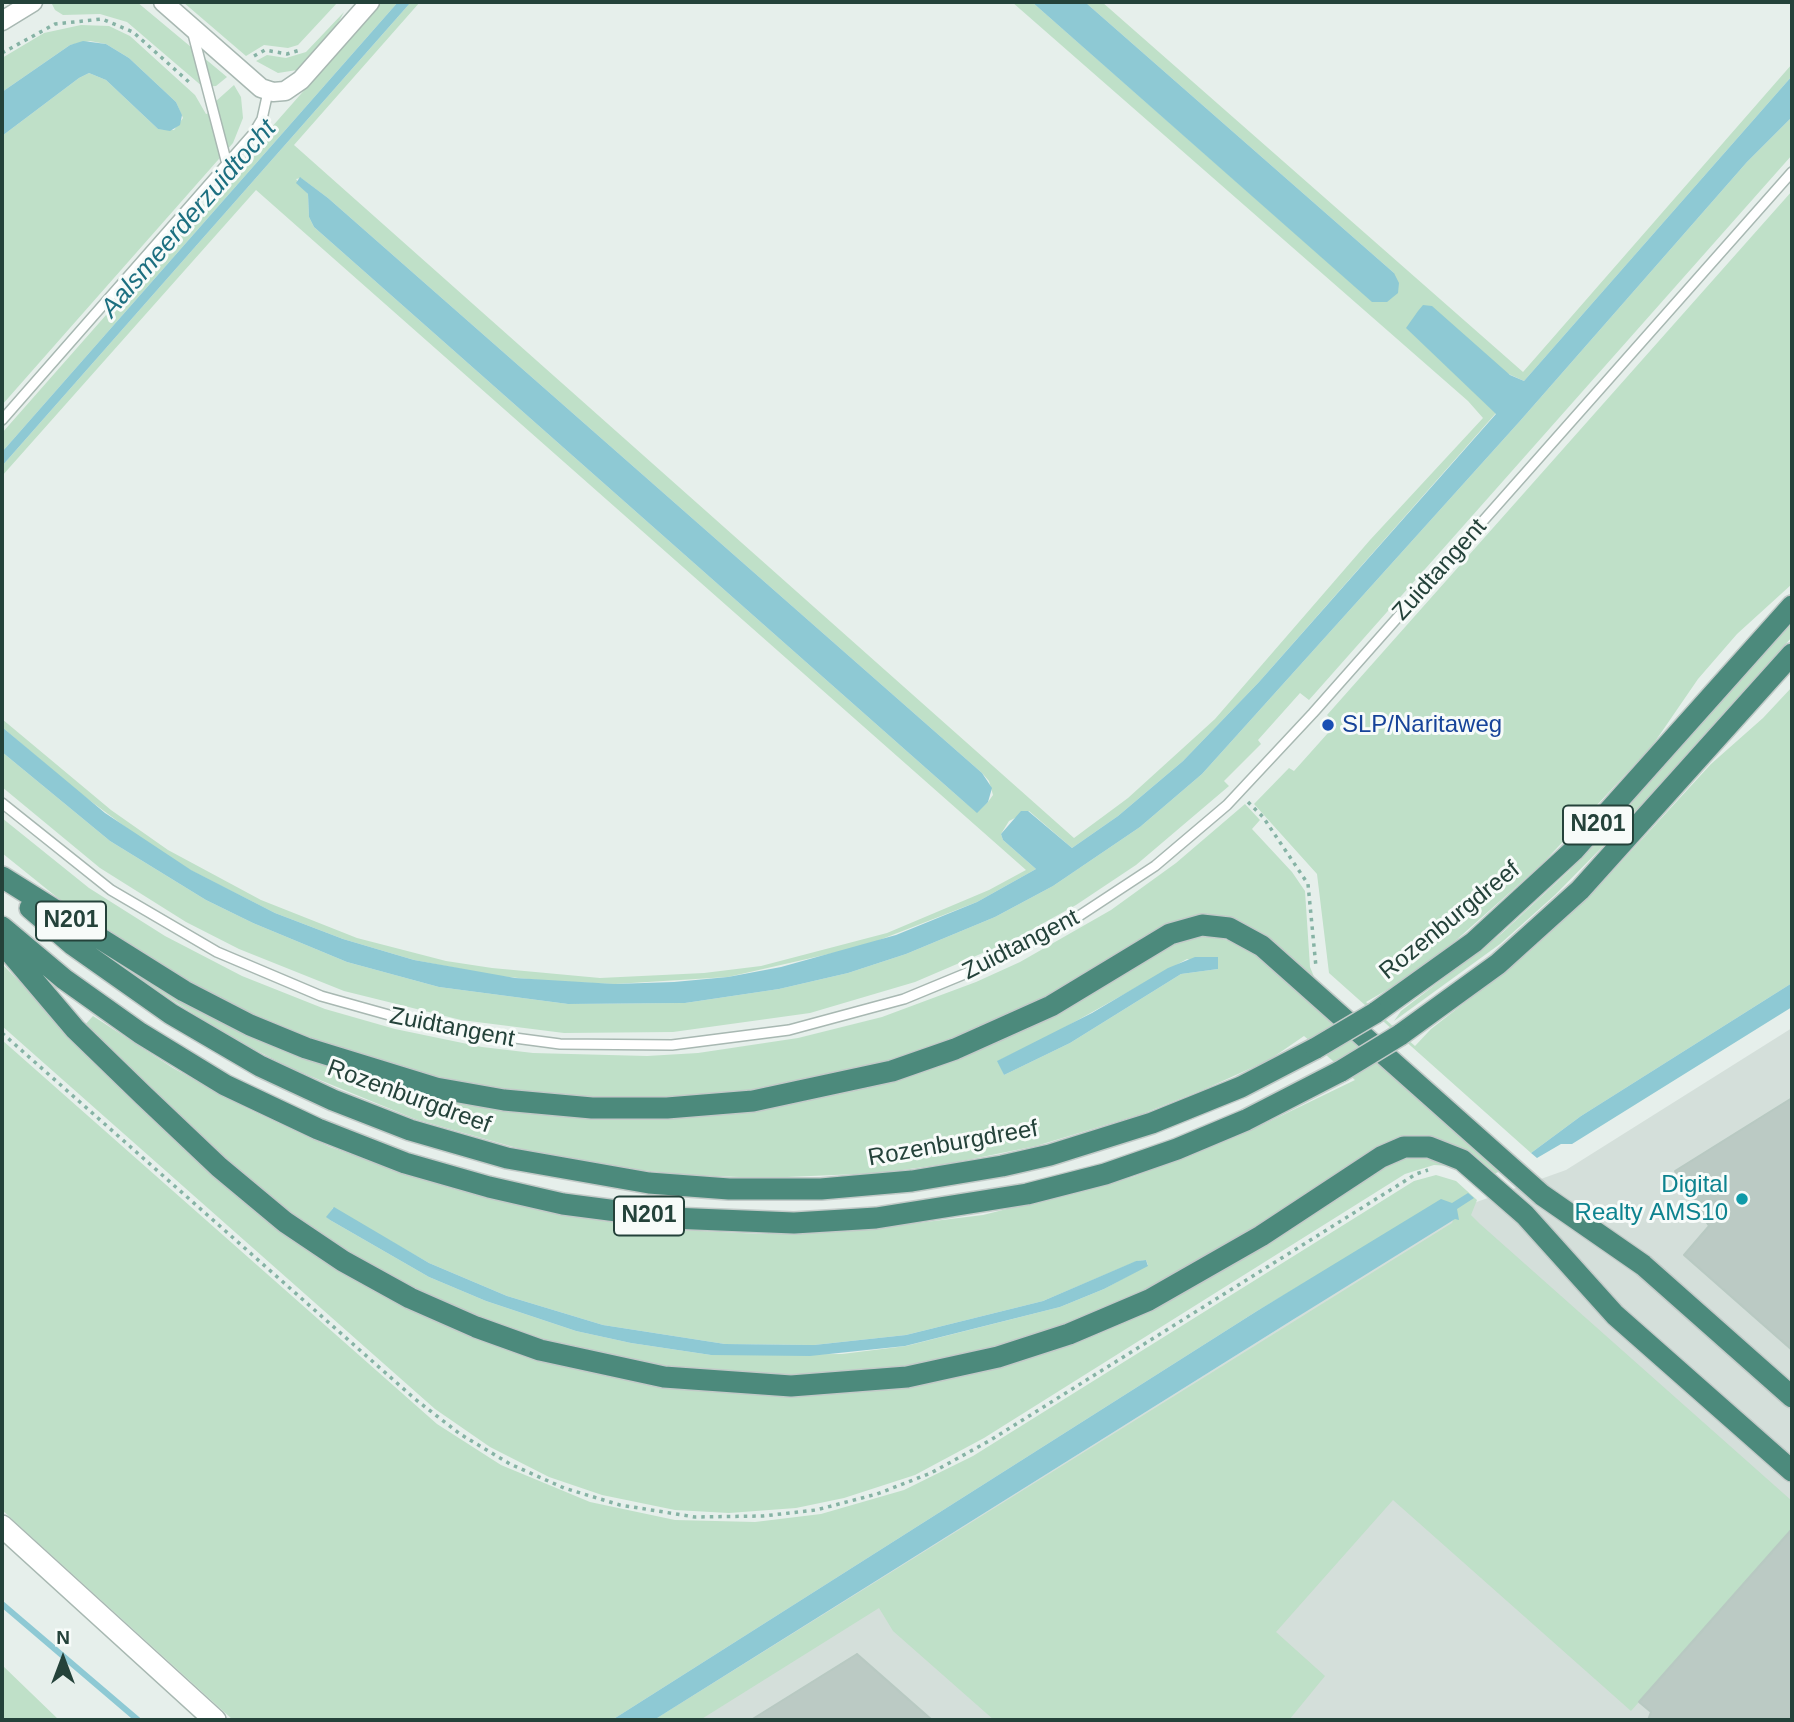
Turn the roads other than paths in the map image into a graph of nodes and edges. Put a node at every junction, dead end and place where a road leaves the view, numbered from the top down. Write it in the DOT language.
graph roads {
  1 [pos="33,2"];
  2 [pos="163,2"];
  3 [pos="370,2"];
  4 [pos="2,21"];
  5 [pos="191,26"];
  6 [pos="268,92"];
  7 [pos="227,164"];
  8 [pos="1792,172"];
  9 [pos="2,420"];
  10 [pos="1792,606"];
  11 [pos="1792,654"];
  12 [pos="2,803"];
  13 [pos="2,877"];
  14 [pos="2,884"];
  15 [pos="2,927"];
  16 [pos="2,943"];
  17 [pos="1792,1397"];
  18 [pos="1792,1471"];
  19 [pos="2,1526"];
  20 [pos="215,1720"];
  1 -- 4 [label="street"];
  2 -- 5 [label="street"];
  3 -- 6 [label="street"];
  5 -- 6 [label="street"];
  5 -- 7 [label="lane"];
  6 -- 7 [label="lane"];
  7 -- 9 [label="lane"];
  8 -- 12 [label="lane, Zuidtangent"];
  10 -- 14 [label="highway, Rozenburgdreef / N201, bridge"];
  11 -- 15 [label="highway, N201, bridge"];
  13 -- 17 [label="highway, N201"];
  16 -- 18 [label="highway, N201"];
  19 -- 20 [label="street"];
}
